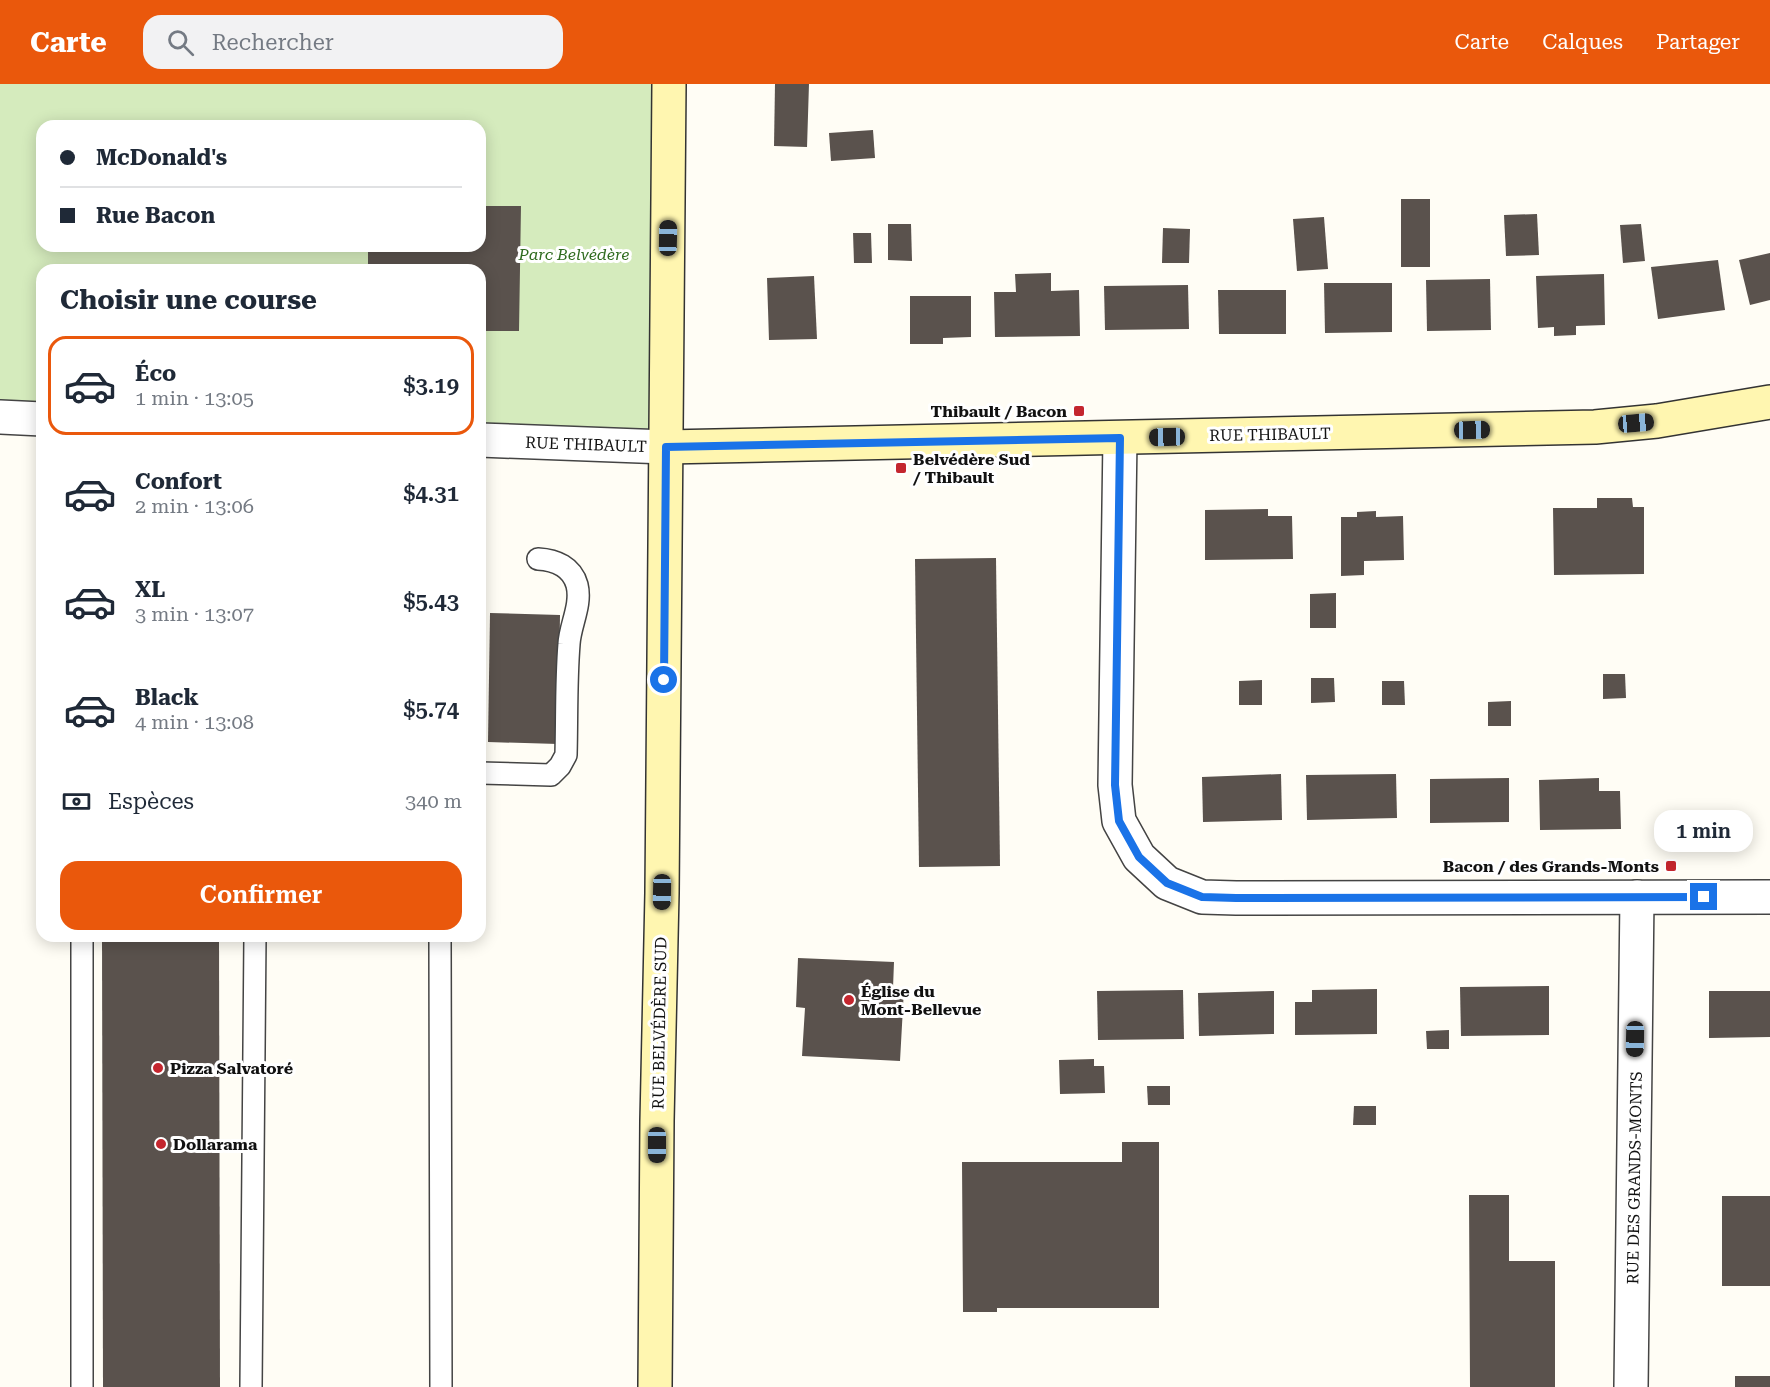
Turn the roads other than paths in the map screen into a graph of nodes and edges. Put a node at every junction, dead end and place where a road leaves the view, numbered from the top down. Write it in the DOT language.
graph roads {
  1 [pos="669,84"];
  2 [pos="1770,402"];
  3 [pos="0,417"];
  4 [pos="36,419"];
  5 [pos="1120,438"];
  6 [pos="486,440"];
  7 [pos="666,447"];
  8 [pos="538,559"];
  9 [pos="486,773"];
  10 [pos="1637,897"];
  11 [pos="1770,897"];
  12 [pos="82,942"];
  13 [pos="255,942"];
  14 [pos="440,942"];
  15 [pos="82,1387"];
  16 [pos="251,1387"];
  17 [pos="441,1387"];
  18 [pos="655,1387"];
  19 [pos="1631,1387"];
  1 -- 7 [label="street, RUE BELVÉDÈRE SUD"];
  2 -- 5 [label="street, RUE THIBAULT"];
  3 -- 4 [label="street"];
  5 -- 7 [label="street, RUE THIBAULT"];
  5 -- 10 [label="street"];
  6 -- 7 [label="street, RUE THIBAULT"];
  7 -- 18 [label="street, RUE BELVÉDÈRE SUD"];
  8 -- 9 [label="lane"];
  10 -- 11 [label="street"];
  10 -- 19 [label="street, RUE DES GRANDS-MONTS"];
  12 -- 15 [label="lane"];
  13 -- 16 [label="lane"];
  14 -- 17 [label="lane"];
}
